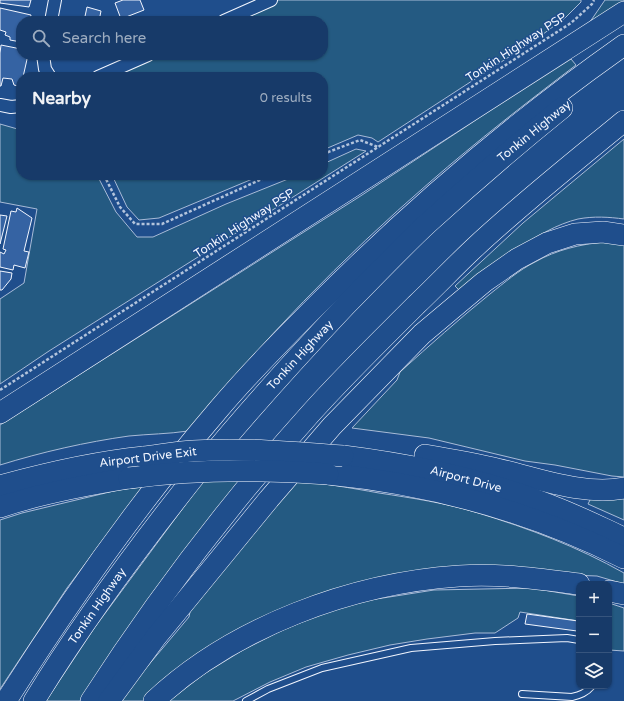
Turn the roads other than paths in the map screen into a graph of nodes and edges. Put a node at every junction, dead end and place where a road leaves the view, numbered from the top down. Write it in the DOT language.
graph roads {
  1 [pos="55,0"];
  2 [pos="271,0"];
  3 [pos="624,12"];
  4 [pos="52,16"];
  5 [pos="235,16"];
  6 [pos="624,45"];
  7 [pos="44,60"];
  8 [pos="137,60"];
  9 [pos="624,62"];
  10 [pos="47,72"];
  11 [pos="109,72"];
  12 [pos="0,105"];
  13 [pos="16,106"];
  14 [pos="624,121"];
  15 [pos="624,235"];
  16 [pos="0,413"];
  17 [pos="299,452"];
  18 [pos="345,453"];
  19 [pos="0,486"];
  20 [pos="624,488"];
  21 [pos="0,507"];
  22 [pos="624,538"];
  23 [pos="624,558"];
  24 [pos="576,584"];
  25 [pos="612,592"];
  26 [pos="624,594"];
  27 [pos="576,640"];
  28 [pos="588,689"];
  29 [pos="589,689"];
  30 [pos="522,694"];
  31 [pos="6,701"];
  32 [pos="34,701"];
  33 [pos="91,701"];
  34 [pos="109,701"];
  35 [pos="154,701"];
  36 [pos="246,701"];
  37 [pos="579,701"];
  1 -- 4 [label="street"];
  2 -- 5 [label="street"];
  3 -- 16 [label="highway"];
  6 -- 31 [label="highway"];
  7 -- 10 [label="street"];
  8 -- 11 [label="street"];
  9 -- 32 [label="highway, Tonkin Highway"];
  12 -- 13 [label="street"];
  14 -- 33 [label="highway"];
  15 -- 34 [label="highway"];
  17 -- 18 [label="highway, Airport Drive, bridge"];
  17 -- 19 [label="highway, Airport Drive Exit, bridge"];
  18 -- 20 [label="highway"];
  18 -- 22 [label="highway, Airport Drive"];
  21 -- 23 [label="highway, bridge"];
  24 -- 35 [label="highway"];
  25 -- 26 [label="highway"];
  27 -- 36 [label="lane"];
  28 -- 30 [label="lane"];
  29 -- 37 [label="lane"];
}
